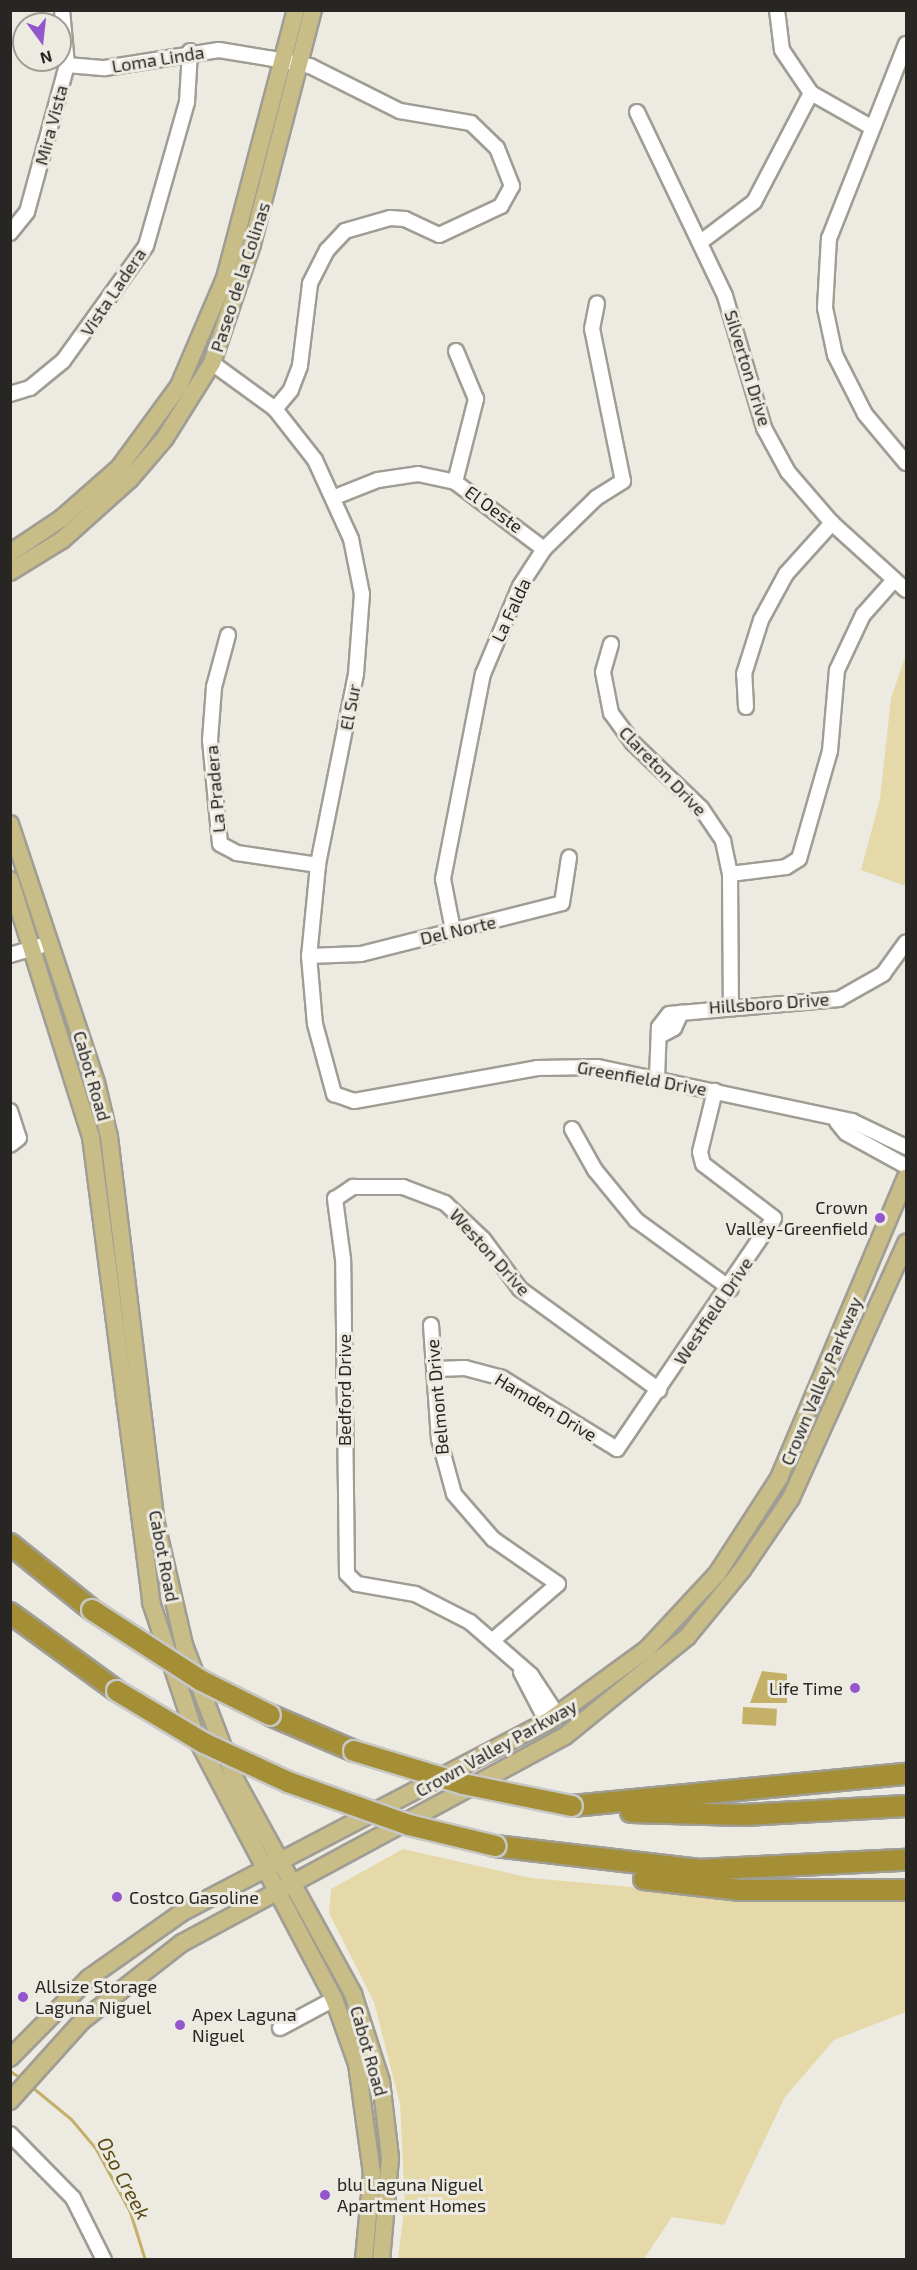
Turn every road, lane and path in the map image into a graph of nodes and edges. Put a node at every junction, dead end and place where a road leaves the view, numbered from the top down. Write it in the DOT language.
graph roads {
  1 [pos="296,10"];
  2 [pos="313,10"];
  3 [pos="777,10"];
  4 [pos="906,44"];
  5 [pos="190,51"];
  6 [pos="291,62"];
  7 [pos="72,65"];
  8 [pos="65,72"];
  9 [pos="811,93"];
  10 [pos="637,112"];
  11 [pos="870,127"];
  12 [pos="10,233"];
  13 [pos="702,241"];
  14 [pos="597,303"];
  15 [pos="203,337"];
  16 [pos="456,351"];
  17 [pos="212,363"];
  18 [pos="179,386"];
  19 [pos="10,394"];
  20 [pos="275,409"];
  21 [pos="906,463"];
  22 [pos="455,482"];
  23 [pos="335,497"];
  24 [pos="832,523"];
  25 [pos="544,549"];
  26 [pos="10,553"];
  27 [pos="10,572"];
  28 [pos="894,580"];
  29 [pos="906,591"];
  30 [pos="228,634"];
  31 [pos="611,644"];
  32 [pos="746,707"];
  33 [pos="10,824"];
  34 [pos="569,858"];
  35 [pos="318,865"];
  36 [pos="730,874"];
  37 [pos="10,880"];
  38 [pos="453,930"];
  39 [pos="906,942"];
  40 [pos="42,945"];
  41 [pos="10,955"];
  42 [pos="309,956"];
  43 [pos="731,1005"];
  44 [pos="657,1078"];
  45 [pos="715,1091"];
  46 [pos="338,1098"];
  47 [pos="10,1112"];
  48 [pos="837,1122"];
  49 [pos="572,1129"];
  50 [pos="15,1143"];
  51 [pos="906,1147"];
  52 [pos="906,1166"];
  53 [pos="906,1178"];
  54 [pos="335,1199"];
  55 [pos="906,1243"];
  56 [pos="731,1289"];
  57 [pos="431,1325"];
  58 [pos="437,1370"];
  59 [pos="659,1390"];
  60 [pos="617,1449"];
  61 [pos="10,1544"];
  62 [pos="10,1613"];
  63 [pos="492,1641"];
  64 [pos="553,1719"];
  65 [pos="906,1774"];
  66 [pos="572,1806"];
  67 [pos="906,1806"];
  68 [pos="906,1860"];
  69 [pos="600,1862"];
  70 [pos="272,1867"];
  71 [pos="283,1888"];
  72 [pos="906,1890"];
  73 [pos="334,1999"];
  74 [pos="280,2028"];
  75 [pos="14,2054"];
  76 [pos="11,2100"];
  77 [pos="10,2133"];
  78 [pos="104,2259"];
  79 [pos="364,2259"];
  80 [pos="381,2259"];
  1 -- 6 [label="main road, Paseo de la Colinas"];
  2 -- 6 [label="main road, Paseo de la Colinas"];
  3 -- 9 [label="street"];
  4 -- 11 [label="street"];
  5 -- 6 [label="street, Loma Linda"];
  5 -- 7 [label="street, Loma Linda"];
  5 -- 19 [label="street, Vista Ladera"];
  6 -- 15 [label="main road, Paseo de la Colinas"];
  6 -- 17 [label="main road, Paseo de la Colinas"];
  6 -- 20 [label="street, Loma Linda"];
  8 -- 12 [label="street, Mira Vista"];
  9 -- 11 [label="street"];
  9 -- 13 [label="street"];
  10 -- 13 [label="street, Silverton Drive"];
  11 -- 21 [label="street"];
  13 -- 24 [label="street, Silverton Drive"];
  14 -- 25 [label="street, La Falda"];
  15 -- 17 [label="main road"];
  15 -- 18 [label="main road, Paseo de la Colinas"];
  16 -- 22 [label="street"];
  17 -- 18 [label="main road"];
  17 -- 20 [label="street, El Sur"];
  17 -- 27 [label="main road, Paseo de la Colinas"];
  18 -- 26 [label="main road, Paseo de la Colinas"];
  20 -- 23 [label="street, El Sur"];
  22 -- 23 [label="street, El Oeste"];
  22 -- 25 [label="street, El Oeste"];
  23 -- 35 [label="street, El Sur"];
  24 -- 28 [label="street, Silverton Drive"];
  24 -- 32 [label="street"];
  25 -- 38 [label="street, La Falda"];
  28 -- 29 [label="street, Silverton Drive"];
  28 -- 36 [label="street"];
  30 -- 35 [label="street, La Pradera"];
  31 -- 36 [label="street, Clareton Drive"];
  33 -- 40 [label="main road, Cabot Road"];
  34 -- 38 [label="street, Del Norte"];
  35 -- 42 [label="street, El Sur"];
  36 -- 43 [label="street, Clareton Drive"];
  37 -- 40 [label="main road, Cabot Road"];
  38 -- 42 [label="street, Del Norte"];
  39 -- 43 [label="street, Hillsboro Drive"];
  40 -- 41 [label="street"];
  40 -- 70 [label="main road, Cabot Road"];
  42 -- 46 [label="street, El Sur"];
  43 -- 44 [label="street, Hillsboro Drive"];
  44 -- 45 [label="street, Greenfield Drive"];
  44 -- 46 [label="street, Greenfield Drive"];
  45 -- 48 [label="street, Greenfield Drive"];
  45 -- 56 [label="street, Westfield Drive"];
  47 -- 50 [label="street"];
  48 -- 51 [label="street, Greenfield Drive"];
  48 -- 52 [label="street, Greenfield Drive"];
  49 -- 56 [label="street"];
  53 -- 64 [label="main road, Crown Valley Parkway"];
  54 -- 59 [label="street, Weston Drive"];
  54 -- 63 [label="street, Bedford Drive"];
  55 -- 71 [label="main road, Crown Valley Parkway"];
  56 -- 59 [label="street, Westfield Drive"];
  57 -- 58 [label="street, Belmont Drive"];
  58 -- 60 [label="street, Hamden Drive"];
  58 -- 63 [label="street, Belmont Drive"];
  59 -- 60 [label="street, Westfield Drive"];
  61 -- 66 [label="highway, bridge"];
  62 -- 69 [label="highway, bridge"];
  63 -- 64 [label="street"];
  64 -- 70 [label="main road, Crown Valley Parkway"];
  65 -- 66 [label="highway"];
  66 -- 67 [label="highway"];
  68 -- 69 [label="highway"];
  69 -- 72 [label="highway"];
  70 -- 71 [label="main road, Cabot Road"];
  70 -- 75 [label="main road, Crown Valley Parkway"];
  71 -- 73 [label="main road, Cabot Road"];
  71 -- 76 [label="main road, Crown Valley Parkway"];
  71 -- 80 [label="main road, Cabot Road"];
  73 -- 74 [label="street"];
  73 -- 79 [label="main road, Cabot Road"];
  77 -- 78 [label="street"];
}
